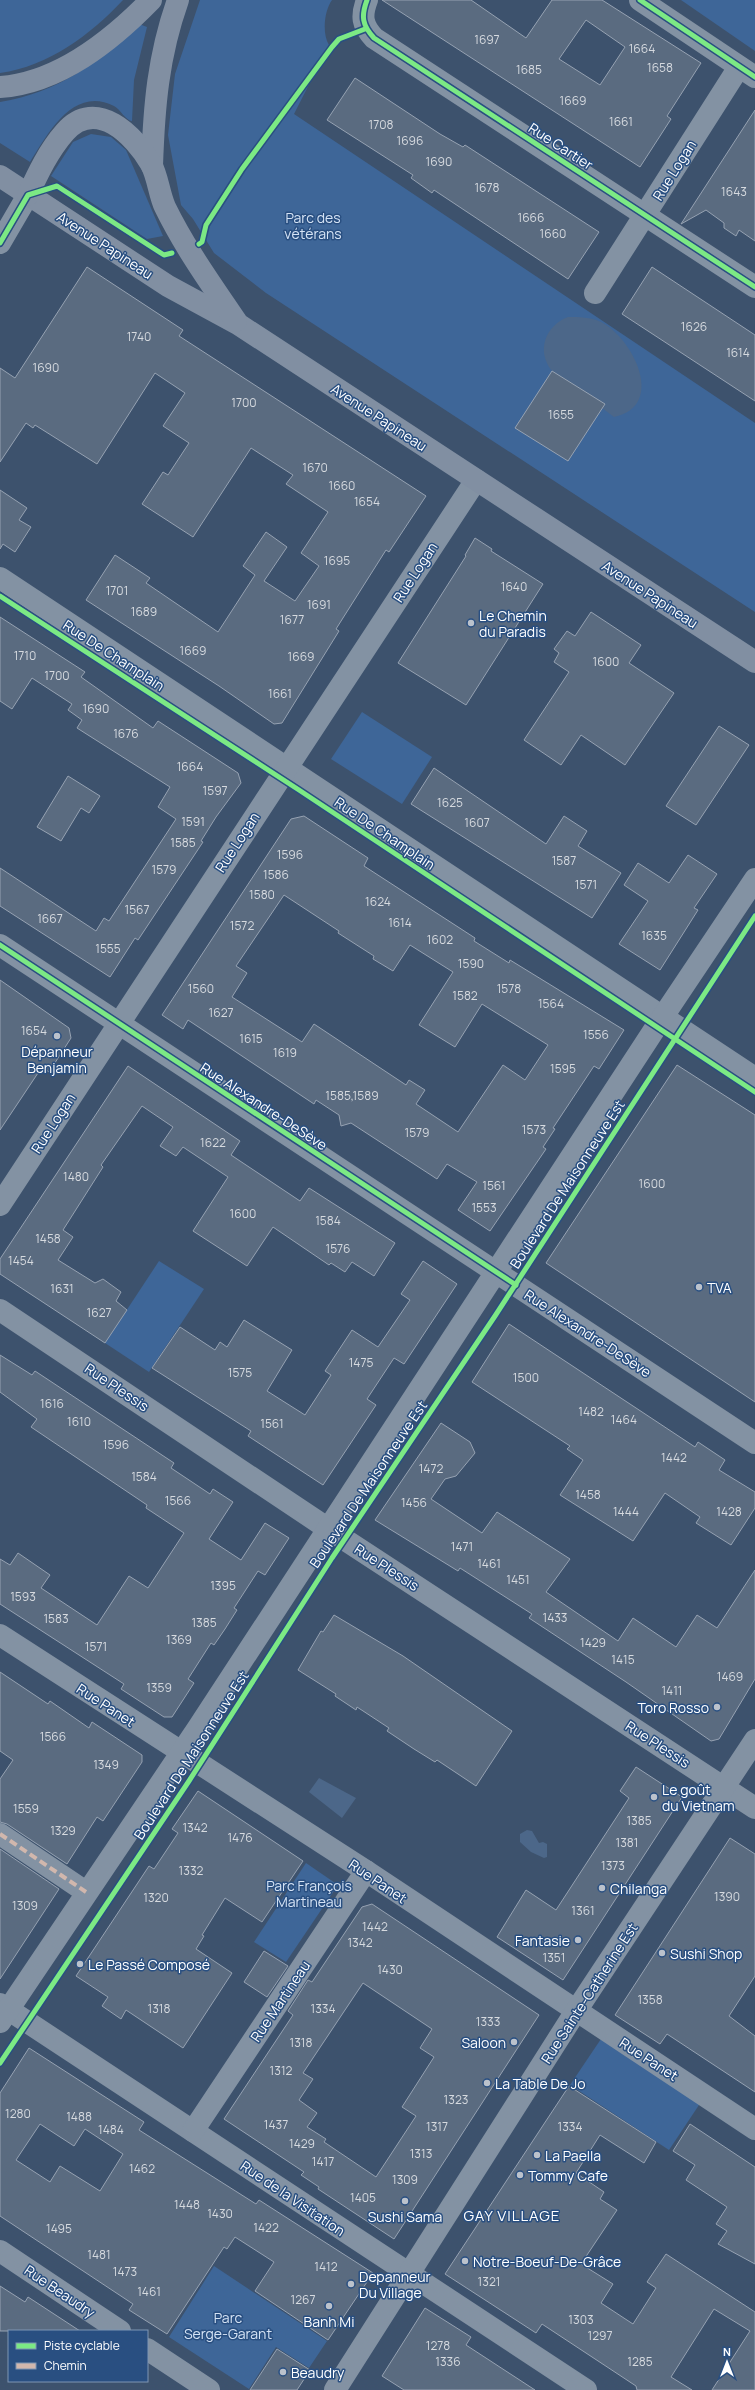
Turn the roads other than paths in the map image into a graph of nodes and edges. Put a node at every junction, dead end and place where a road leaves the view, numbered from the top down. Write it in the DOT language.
graph roads {
  1 [pos="150,0"];
  2 [pos="178,0"];
  3 [pos="640,0"];
  4 [pos="364,9"];
  5 [pos="747,72"];
  6 [pos="0,87"];
  7 [pos="152,166"];
  8 [pos="0,176"];
  9 [pos="28,195"];
  10 [pos="646,215"];
  11 [pos="0,243"];
  12 [pos="755,287"];
  13 [pos="595,293"];
  14 [pos="238,324"];
  15 [pos="476,480"];
  16 [pos="0,578"];
  17 [pos="755,662"];
  18 [pos="286,769"];
  19 [pos="755,879"];
  20 [pos="0,945"];
  21 [pos="662,1017"];
  22 [pos="118,1023"];
  23 [pos="755,1078"];
  24 [pos="0,1205"];
  25 [pos="495,1272"];
  26 [pos="0,1310"];
  27 [pos="755,1443"];
  28 [pos="327,1528"];
  29 [pos="0,1635"];
  30 [pos="755,1740"];
  31 [pos="181,1752"];
  32 [pos="724,1788"];
  33 [pos="755,1808"];
  34 [pos="0,1834"];
  35 [pos="366,1871"];
  36 [pos="86,1892"];
  37 [pos="576,2011"];
  38 [pos="3,2012"];
  39 [pos="755,2129"];
  40 [pos="193,2131"];
  41 [pos="0,2251"];
  42 [pos="409,2274"];
  43 [pos="118,2330"];
  44 [pos="148,2350"];
  45 [pos="209,2390"];
  46 [pos="335,2390"];
  47 [pos="586,2390"];
  1 -- 6 [label="main road"];
  2 -- 7 [label="main road"];
  3 -- 5 [label="street"];
  4 -- 10 [label="street, Rue Cartier"];
  5 -- 10 [label="street, Rue Logan"];
  7 -- 9 [label="main road"];
  7 -- 14 [label="main road"];
  8 -- 9 [label="main road, Avenue Papineau"];
  9 -- 11 [label="street"];
  9 -- 14 [label="main road, Avenue Papineau"];
  10 -- 12 [label="street, Rue Cartier"];
  10 -- 13 [label="street, Rue Logan"];
  14 -- 15 [label="main road, Avenue Papineau"];
  15 -- 17 [label="main road, Avenue Papineau"];
  15 -- 18 [label="street, Rue Logan"];
  16 -- 18 [label="street, Rue De Champlain"];
  18 -- 21 [label="street, Rue De Champlain"];
  18 -- 22 [label="street, Rue Logan"];
  19 -- 21 [label="street, Boulevard De Maisonneuve Est"];
  20 -- 22 [label="street, Rue Alexandre-DeSève"];
  21 -- 23 [label="street, Rue De Champlain"];
  21 -- 25 [label="street, Boulevard De Maisonneuve Est"];
  22 -- 24 [label="street, Rue Logan"];
  22 -- 25 [label="street, Rue Alexandre-DeSève"];
  25 -- 27 [label="street, Rue Alexandre-DeSève"];
  25 -- 28 [label="street, Boulevard De Maisonneuve Est"];
  26 -- 28 [label="street, Rue Plessis"];
  28 -- 31 [label="street, Boulevard De Maisonneuve Est"];
  28 -- 32 [label="street, Rue Plessis"];
  29 -- 31 [label="street, Rue Panet"];
  30 -- 32 [label="street, Rue Sainte-Catherine Est"];
  31 -- 35 [label="street, Rue Panet"];
  31 -- 36 [label="street, Boulevard De Maisonneuve Est"];
  32 -- 33 [label="street, Rue Plessis"];
  32 -- 37 [label="street, Rue Sainte-Catherine Est"];
  34 -- 36 [label="street"];
  35 -- 37 [label="street, Rue Panet"];
  35 -- 40 [label="street, Rue Martineau"];
  36 -- 38 [label="street, Boulevard De Maisonneuve Est"];
  37 -- 39 [label="street, Rue Panet"];
  37 -- 42 [label="street, Rue Sainte-Catherine Est"];
  38 -- 40 [label="street, Rue de la Visitation"];
  40 -- 42 [label="street, Rue de la Visitation"];
  41 -- 43 [label="street, Rue Beaudry"];
  42 -- 46 [label="street, Rue Sainte-Catherine Est"];
  42 -- 47 [label="street, Rue de la Visitation"];
  44 -- 45 [label="street"];
}
